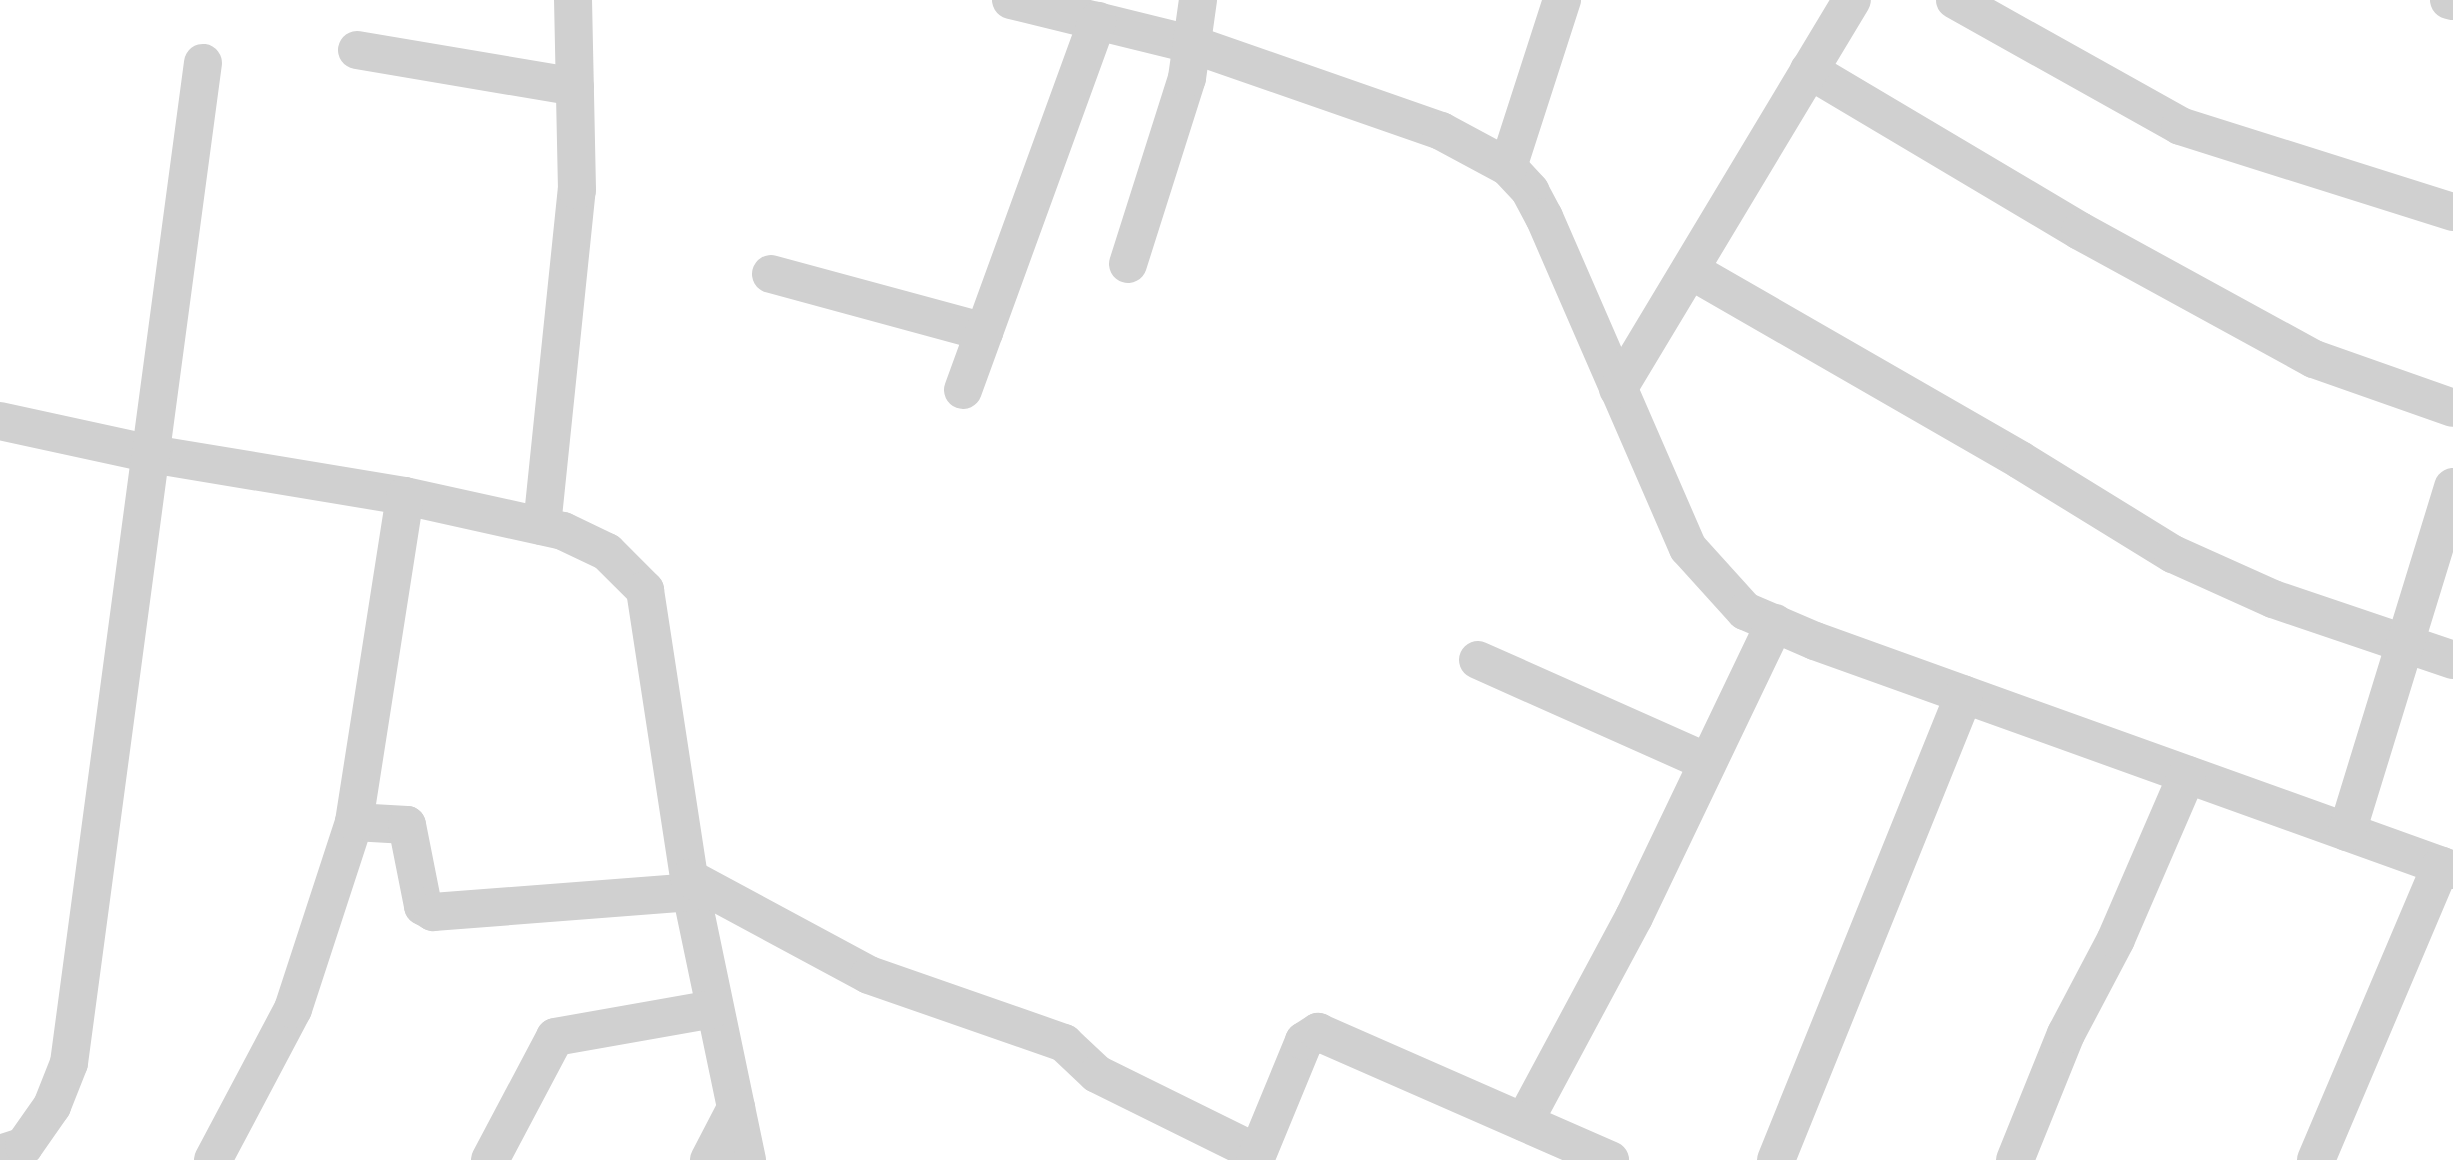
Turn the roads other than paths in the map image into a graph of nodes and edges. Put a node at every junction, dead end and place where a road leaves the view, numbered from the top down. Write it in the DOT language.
graph roads {
  1 [pos="573,0"];
  2 [pos="1011,0"];
  3 [pos="1198,0"];
  4 [pos="1562,0"];
  5 [pos="1955,0"];
  6 [pos="1845,1"];
  7 [pos="1097,21"];
  8 [pos="1194,45"];
  9 [pos="358,50"];
  10 [pos="203,62"];
  11 [pos="1809,70"];
  12 [pos="575,87"];
  13 [pos="1508,167"];
  14 [pos="2453,212"];
  15 [pos="1128,264"];
  16 [pos="1690,270"];
  17 [pos="771,274"];
  18 [pos="984,332"];
  19 [pos="1618,389"];
  20 [pos="963,390"];
  21 [pos="2453,408"];
  22 [pos="0,422"];
  23 [pos="151,454"];
  24 [pos="2453,486"];
  25 [pos="405,496"];
  26 [pos="542,526"];
  27 [pos="1775,624"];
  28 [pos="2404,644"];
  29 [pos="1478,660"];
  30 [pos="2453,660"];
  31 [pos="1964,695"];
  32 [pos="1707,762"];
  33 [pos="2188,774"];
  34 [pos="354,822"];
  35 [pos="2347,832"];
  36 [pos="2447,868"];
  37 [pos="690,885"];
  38 [pos="714,1009"];
  39 [pos="736,1108"];
  40 [pos="1524,1122"];
  41 [pos="0,1154"];
  42 [pos="1256,1156"];
  43 [pos="213,1160"];
  44 [pos="490,1160"];
  45 [pos="709,1160"];
  46 [pos="746,1160"];
  47 [pos="1610,1160"];
  48 [pos="1776,1160"];
  49 [pos="2015,1160"];
  50 [pos="2316,1160"];
  1 -- 12 [label="street"];
  2 -- 7 [label="street"];
  3 -- 8 [label="street"];
  4 -- 13 [label="street"];
  5 -- 14 [label="street"];
  6 -- 11 [label="street"];
  7 -- 8 [label="street"];
  7 -- 18 [label="street"];
  8 -- 13 [label="street"];
  8 -- 15 [label="street"];
  9 -- 12 [label="street"];
  10 -- 23 [label="street"];
  11 -- 16 [label="street"];
  11 -- 21 [label="street"];
  12 -- 26 [label="street"];
  13 -- 19 [label="street"];
  16 -- 19 [label="street"];
  16 -- 28 [label="street"];
  17 -- 18 [label="street"];
  18 -- 20 [label="street"];
  19 -- 27 [label="street"];
  22 -- 23 [label="street"];
  23 -- 25 [label="street"];
  23 -- 41 [label="street"];
  24 -- 28 [label="street"];
  25 -- 26 [label="street"];
  25 -- 34 [label="street"];
  26 -- 37 [label="street"];
  27 -- 31 [label="street"];
  27 -- 32 [label="street"];
  28 -- 30 [label="street"];
  28 -- 35 [label="street"];
  29 -- 32 [label="street"];
  31 -- 33 [label="street"];
  31 -- 48 [label="street"];
  32 -- 40 [label="street"];
  33 -- 35 [label="street"];
  33 -- 49 [label="street"];
  34 -- 37 [label="street"];
  34 -- 43 [label="street"];
  35 -- 36 [label="street"];
  36 -- 50 [label="street"];
  37 -- 38 [label="street"];
  37 -- 42 [label="street"];
  38 -- 39 [label="street"];
  38 -- 44 [label="street"];
  39 -- 45 [label="street"];
  39 -- 46 [label="street"];
  40 -- 42 [label="street"];
  40 -- 47 [label="street"];
}
